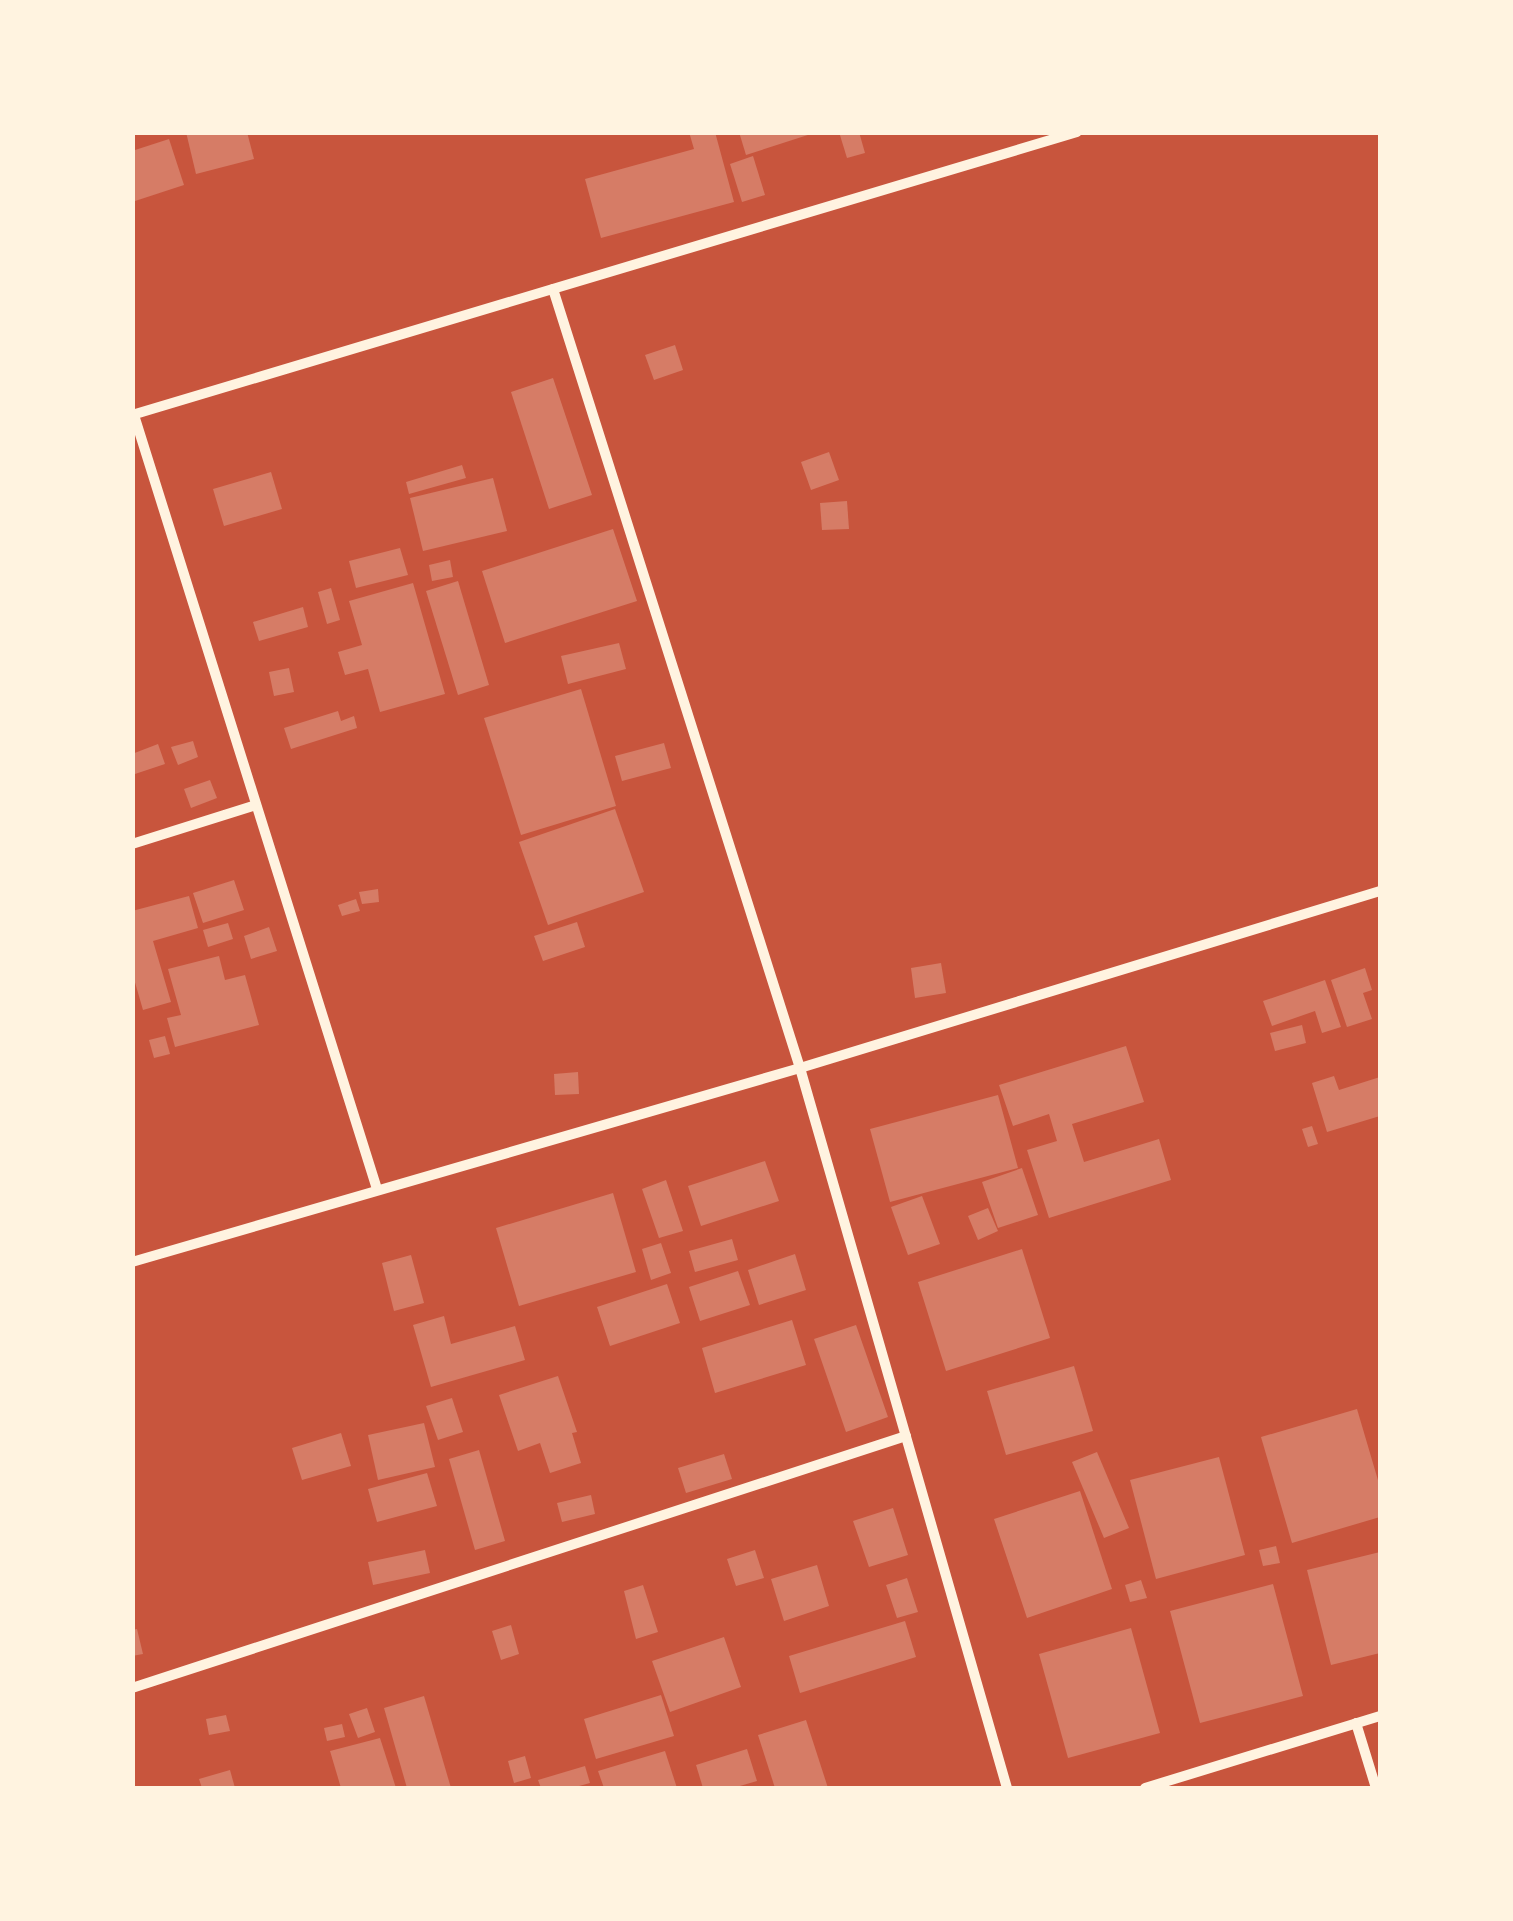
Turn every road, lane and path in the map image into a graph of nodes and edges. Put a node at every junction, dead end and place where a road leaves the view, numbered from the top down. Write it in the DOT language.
graph roads {
  1 [pos="1077,132"];
  2 [pos="553,290"];
  3 [pos="133,415"];
  4 [pos="256,805"];
  5 [pos="132,844"];
  6 [pos="1380,891"];
  7 [pos="800,1068"];
  8 [pos="377,1190"];
  9 [pos="132,1262"];
  10 [pos="906,1436"];
  11 [pos="132,1688"];
  12 [pos="1380,1716"];
  13 [pos="1356,1723"];
  14 [pos="1006,1788"];
  15 [pos="1145,1788"];
  16 [pos="1376,1788"];
  1 -- 2 [label="street"];
  2 -- 3 [label="street"];
  2 -- 7 [label="street"];
  3 -- 4 [label="street"];
  4 -- 5 [label="street"];
  4 -- 8 [label="street"];
  6 -- 7 [label="street"];
  7 -- 8 [label="street"];
  7 -- 10 [label="street"];
  8 -- 9 [label="street"];
  10 -- 11 [label="street"];
  10 -- 14 [label="street"];
  12 -- 13 [label="street"];
  13 -- 15 [label="street"];
  13 -- 16 [label="street"];
}
